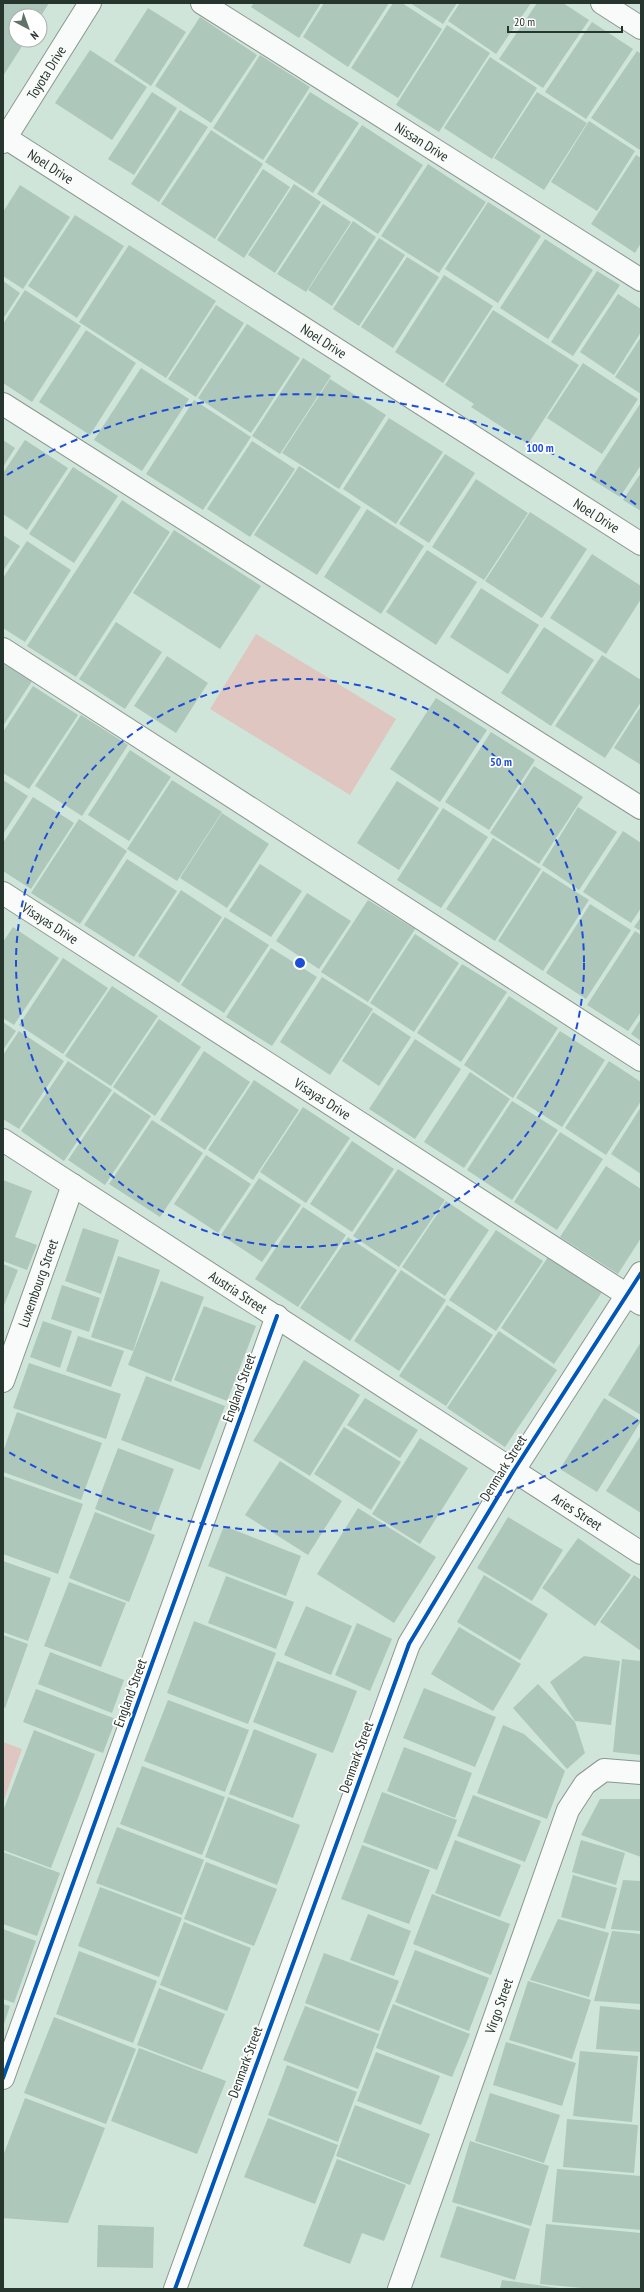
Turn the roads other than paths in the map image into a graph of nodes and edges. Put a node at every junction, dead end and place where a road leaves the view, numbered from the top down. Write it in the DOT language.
graph roads {
  1 [pos="90,3"];
  2 [pos="202,3"];
  3 [pos="602,3"];
  4 [pos="641,28"];
  5 [pos="4,140"];
  6 [pos="641,280"];
  7 [pos="3,404"];
  8 [pos="641,544"];
  9 [pos="3,649"];
  10 [pos="641,808"];
  11 [pos="3,893"];
  12 [pos="641,1060"];
  13 [pos="3,1140"];
  14 [pos="73,1185"];
  15 [pos="641,1273"];
  16 [pos="634,1300"];
  17 [pos="277,1316"];
  18 [pos="3,1380"];
  19 [pos="514,1470"];
  20 [pos="641,1552"];
  21 [pos="641,1773"];
  22 [pos="3,2078"];
  23 [pos="175,2289"];
  24 [pos="399,2289"];
  1 -- 5 [label="street, Toyota Drive"];
  2 -- 6 [label="street, Nissan Drive"];
  3 -- 4 [label="street"];
  5 -- 8 [label="street, Noel Drive"];
  7 -- 10 [label="street"];
  9 -- 12 [label="street"];
  11 -- 16 [label="street, Visayas Drive"];
  13 -- 14 [label="street, Austria Street"];
  14 -- 17 [label="street, Austria Street"];
  14 -- 18 [label="street, Luxembourg Street"];
  15 -- 16 [label="street, Denmark Street"];
  16 -- 19 [label="street, Denmark Street"];
  17 -- 19 [label="street, Austria Street"];
  17 -- 22 [label="street, England Street"];
  19 -- 20 [label="street, Aries Street"];
  19 -- 23 [label="street, Denmark Street"];
  21 -- 24 [label="street, Virgo Street"];
}
